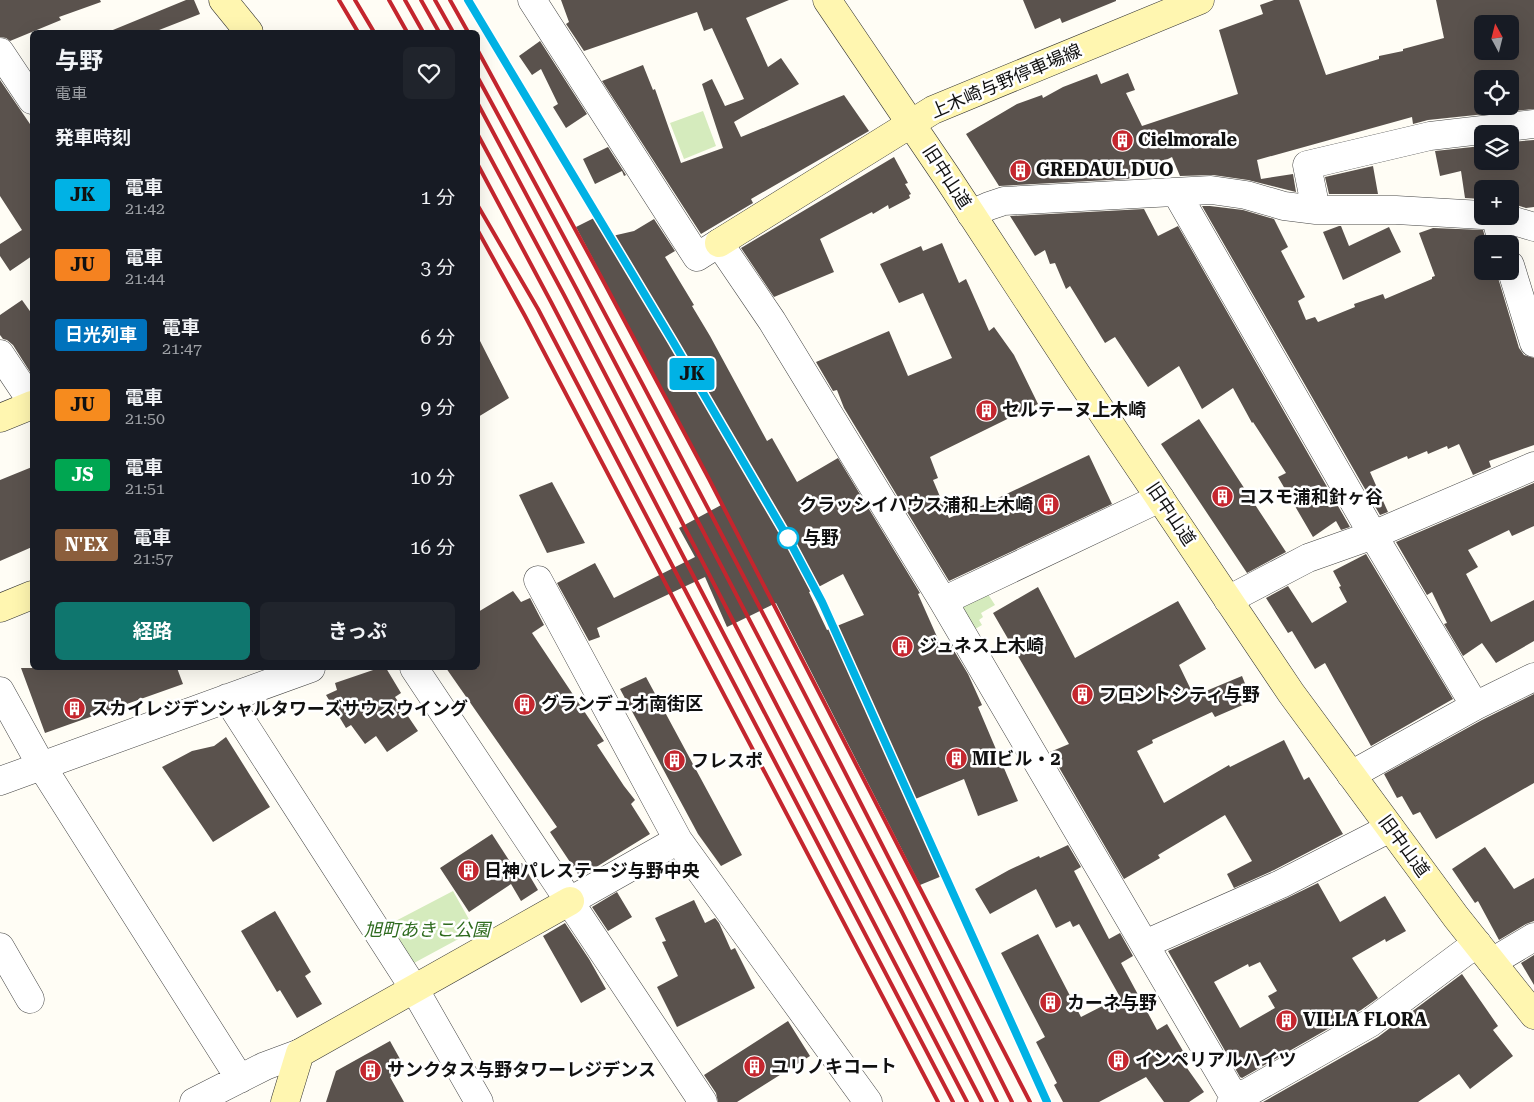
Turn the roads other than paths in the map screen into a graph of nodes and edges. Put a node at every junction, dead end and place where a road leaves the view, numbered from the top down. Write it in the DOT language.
graph roads {
  1 [pos="223,0"];
  2 [pos="532,0"];
  3 [pos="827,0"];
  4 [pos="1200,0"];
  5 [pos="247,30"];
  6 [pos="0,52"];
  7 [pos="30,97"];
  8 [pos="911,124"];
  9 [pos="1534,124"];
  10 [pos="1176,192"];
  11 [pos="1316,210"];
  12 [pos="970,214"];
  13 [pos="1474,214"];
  14 [pos="1519,223"];
  15 [pos="1534,227"];
  16 [pos="719,243"];
  17 [pos="1515,280"];
  18 [pos="1534,343"];
  19 [pos="0,354"];
  20 [pos="30,401"];
  21 [pos="30,405"];
  22 [pos="0,418"];
  23 [pos="1534,466"];
  24 [pos="1160,498"];
  25 [pos="1373,535"];
  26 [pos="538,580"];
  27 [pos="30,596"];
  28 [pos="1228,600"];
  29 [pos="943,601"];
  30 [pos="0,608"];
  31 [pos="305,670"];
  32 [pos="415,670"];
  33 [pos="1534,677"];
  34 [pos="0,691"];
  35 [pos="227,698"];
  36 [pos="1475,706"];
  37 [pos="41,765"];
  38 [pos="1351,775"];
  39 [pos="0,781"];
  40 [pos="1390,828"];
  41 [pos="678,840"];
  42 [pos="570,901"];
  43 [pos="1534,937"];
  44 [pos="1145,944"];
  45 [pos="0,947"];
  46 [pos="1484,952"];
  47 [pos="415,990"];
  48 [pos="30,999"];
  49 [pos="1534,1015"];
  50 [pos="300,1053"];
  51 [pos="240,1079"];
  52 [pos="1235,1101"];
  53 [pos="194,1102"];
  54 [pos="285,1102"];
  55 [pos="479,1102"];
  56 [pos="702,1102"];
  57 [pos="868,1102"];
  1 -- 5 [label="main road"];
  2 -- 16 [label="street"];
  3 -- 8 [label="main road, 旧中山道"];
  4 -- 8 [label="main road, 上木崎与野停車場線"];
  6 -- 7 [label="street"];
  8 -- 12 [label="main road, 旧中山道"];
  8 -- 16 [label="main road, 上木崎与野停車場線"];
  9 -- 11 [label="street"];
  10 -- 11 [label="street"];
  10 -- 12 [label="street"];
  10 -- 25 [label="street"];
  11 -- 13 [label="street"];
  12 -- 24 [label="main road, 旧中山道"];
  14 -- 15 [label="street"];
  16 -- 29 [label="street"];
  17 -- 18 [label="street"];
  19 -- 20 [label="street"];
  21 -- 22 [label="main road"];
  23 -- 25 [label="street"];
  24 -- 28 [label="main road, 旧中山道"];
  24 -- 29 [label="street"];
  25 -- 28 [label="street"];
  25 -- 36 [label="street"];
  26 -- 41 [label="street"];
  27 -- 30 [label="main road"];
  28 -- 38 [label="main road, 旧中山道"];
  29 -- 44 [label="street"];
  31 -- 35 [label="street"];
  32 -- 42 [label="street"];
  33 -- 36 [label="street"];
  34 -- 37 [label="street"];
  35 -- 37 [label="street"];
  35 -- 47 [label="street"];
  36 -- 38 [label="street"];
  37 -- 39 [label="street"];
  37 -- 51 [label="street"];
  38 -- 40 [label="main road, 旧中山道"];
  40 -- 44 [label="street"];
  40 -- 46 [label="main road, 旧中山道"];
  41 -- 42 [label="street"];
  41 -- 57 [label="street"];
  42 -- 47 [label="main road"];
  42 -- 56 [label="street"];
  43 -- 46 [label="street"];
  44 -- 52 [label="street"];
  45 -- 48 [label="street"];
  46 -- 49 [label="main road, 旧中山道"];
  46 -- 52 [label="street"];
  47 -- 50 [label="main road"];
  47 -- 55 [label="street"];
  50 -- 51 [label="street"];
  50 -- 54 [label="main road"];
  51 -- 53 [label="street"];
}
